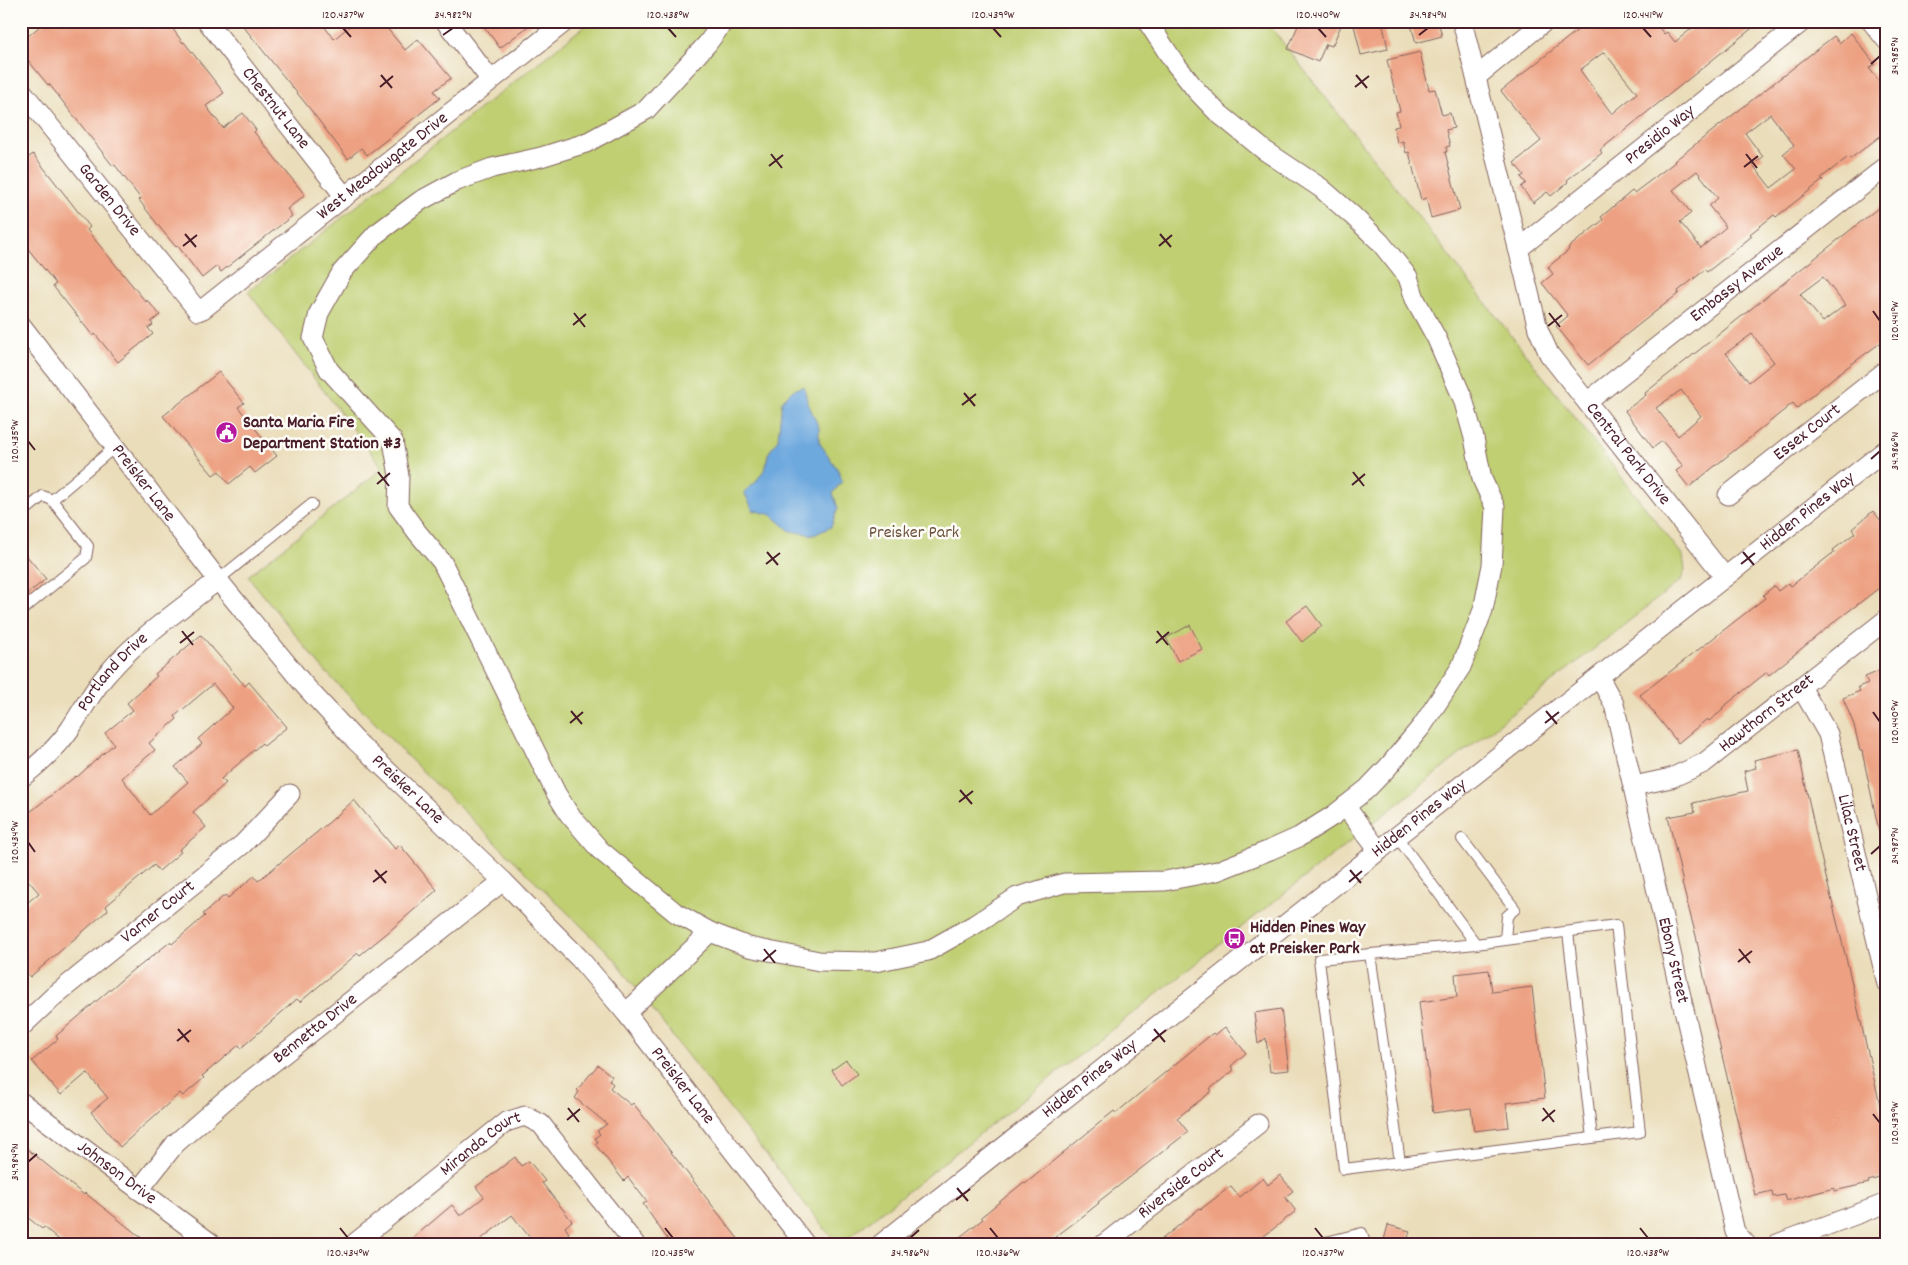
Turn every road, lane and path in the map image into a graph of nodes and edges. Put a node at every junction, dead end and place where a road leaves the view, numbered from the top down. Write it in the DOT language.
graph roads {
  1 [pos="206,21"];
  2 [pos="445,21"];
  3 [pos="566,21"];
  4 [pos="724,21"];
  5 [pos="1147,21"];
  6 [pos="1462,21"];
  7 [pos="1545,21"];
  8 [pos="1803,21"];
  9 [pos="1872,21"];
  10 [pos="1887,41"];
  11 [pos="1476,76"];
  12 [pos="492,80"];
  13 [pos="21,90"];
  14 [pos="1887,166"];
  15 [pos="345,197"];
  16 [pos="1518,249"];
  17 [pos="198,311"];
  18 [pos="21,325"];
  19 [pos="1887,370"];
  20 [pos="1587,402"];
  21 [pos="116,446"];
  22 [pos="1887,449"];
  23 [pos="1728,495"];
  24 [pos="52,500"];
  25 [pos="312,504"];
  26 [pos="21,514"];
  27 [pos="1725,577"];
  28 [pos="218,580"];
  29 [pos="21,611"];
  30 [pos="1887,619"];
  31 [pos="1599,677"];
  32 [pos="1802,687"];
  33 [pos="21,778"];
  34 [pos="1634,786"];
  35 [pos="290,794"];
  36 [pos="1345,806"];
  37 [pos="1397,837"];
  38 [pos="1462,839"];
  39 [pos="1379,851"];
  40 [pos="503,881"];
  41 [pos="710,932"];
  42 [pos="1568,932"];
  43 [pos="1505,940"];
  44 [pos="1476,944"];
  45 [pos="1370,954"];
  46 [pos="1887,984"];
  47 [pos="626,1013"];
  48 [pos="21,1027"];
  49 [pos="21,1102"];
  50 [pos="1258,1124"];
  51 [pos="1592,1138"];
  52 [pos="1400,1162"];
  53 [pos="139,1190"];
  54 [pos="1887,1203"];
  55 [pos="212,1244"];
  56 [pos="354,1244"];
  57 [pos="635,1244"];
  58 [pos="805,1244"];
  59 [pos="881,1244"];
  60 [pos="1104,1244"];
  61 [pos="1318,1244"];
  62 [pos="1365,1244"];
  63 [pos="1746,1244"];
  64 [pos="1777,1244"];
  1 -- 15 [label="street, Chestnut Lane"];
  2 -- 12 [label="street"];
  3 -- 12 [label="street, West Meadowgate Drive"];
  4 -- 41 [label="street"];
  5 -- 36 [label="street"];
  6 -- 11 [label="street, Central Park Drive"];
  7 -- 11 [label="street"];
  8 -- 16 [label="street, Presidio Way"];
  9 -- 10 [label="street"];
  11 -- 16 [label="street, Central Park Drive"];
  12 -- 15 [label="street, West Meadowgate Drive"];
  13 -- 17 [label="street, Garden Drive"];
  14 -- 20 [label="street, Embassy Avenue"];
  15 -- 17 [label="street, West Meadowgate Drive"];
  16 -- 20 [label="street, Central Park Drive"];
  18 -- 21 [label="street, Preisker Lane"];
  19 -- 23 [label="street, Essex Court"];
  20 -- 27 [label="street, Central Park Drive"];
  21 -- 24 [label="lane"];
  21 -- 28 [label="street, Preisker Lane"];
  22 -- 27 [label="street, Hidden Pines Way"];
  24 -- 26 [label="lane"];
  24 -- 29 [label="lane"];
  25 -- 28 [label="lane"];
  27 -- 31 [label="street, Hidden Pines Way"];
  28 -- 33 [label="street, Portland Drive"];
  28 -- 40 [label="street, Preisker Lane"];
  30 -- 32 [label="street, Hawthorn Street"];
  31 -- 34 [label="street, Ebony Street"];
  31 -- 37 [label="street, Hidden Pines Way"];
  32 -- 34 [label="street, Hawthorn Street"];
  32 -- 46 [label="street, Lilac Street"];
  34 -- 63 [label="street, Ebony Street"];
  35 -- 48 [label="street, Varner Court"];
  36 -- 39 [label="street"];
  36 -- 41 [label="street"];
  37 -- 39 [label="street, Hidden Pines Way"];
  37 -- 44 [label="lane"];
  38 -- 43 [label="lane"];
  39 -- 59 [label="street, Hidden Pines Way"];
  40 -- 47 [label="street, Preisker Lane"];
  40 -- 53 [label="street, Bennetta Drive"];
  41 -- 47 [label="street"];
  42 -- 43 [label="lane"];
  42 -- 51 [label="lane"];
  42 -- 51 [label="lane"];
  43 -- 44 [label="lane"];
  44 -- 45 [label="lane"];
  45 -- 52 [label="lane"];
  45 -- 52 [label="lane"];
  47 -- 58 [label="street, Preisker Lane"];
  49 -- 53 [label="street, Johnson Drive"];
  50 -- 60 [label="street, Riverside Court"];
  51 -- 52 [label="lane"];
  53 -- 55 [label="street, Johnson Drive"];
  54 -- 64 [label="street"];
  56 -- 57 [label="street, Miranda Court"];
  61 -- 62 [label="lane"];
}
